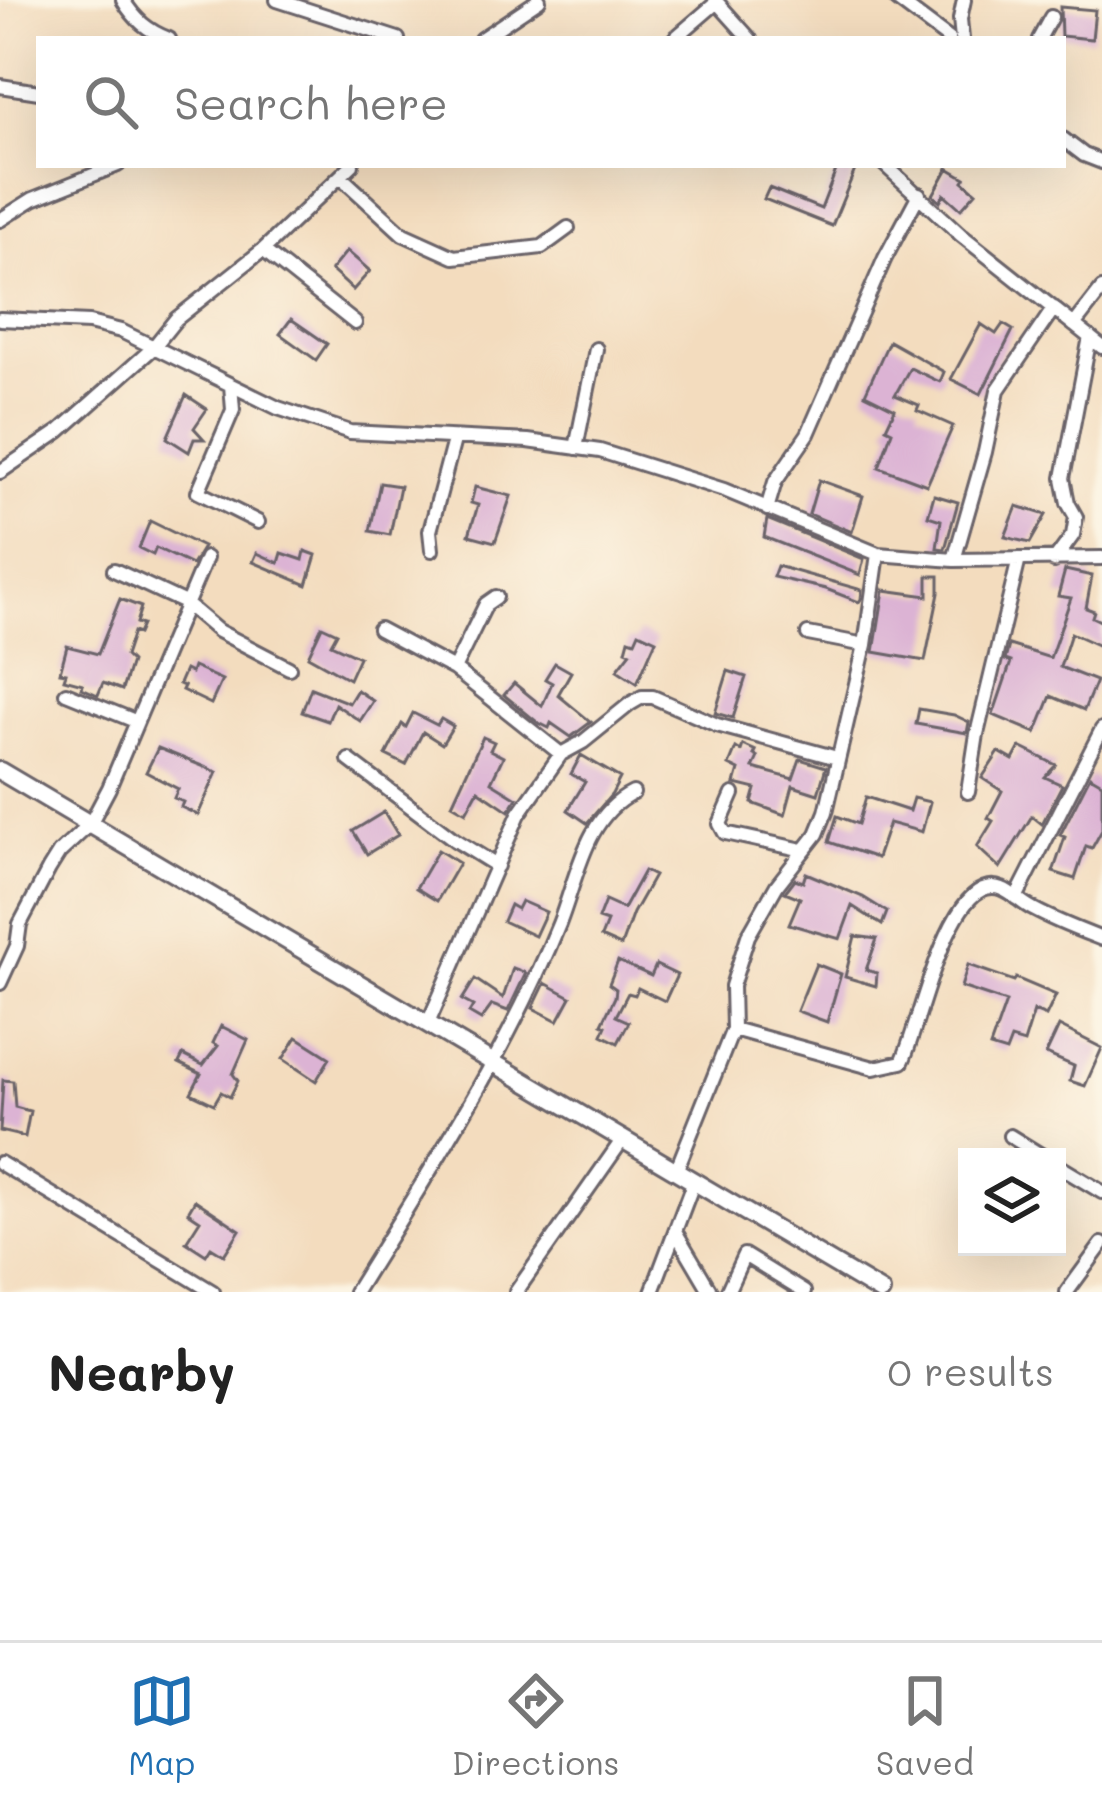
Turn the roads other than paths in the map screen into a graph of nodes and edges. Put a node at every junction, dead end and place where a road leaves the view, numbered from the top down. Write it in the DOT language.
graph roads {
  1 [pos="123,0"];
  2 [pos="278,0"];
  3 [pos="539,0"];
  4 [pos="897,0"];
  5 [pos="964,0"];
  6 [pos="716,1"];
  7 [pos="1052,17"];
  8 [pos="160,36"];
  9 [pos="389,36"];
  10 [pos="485,36"];
  11 [pos="677,36"];
  12 [pos="747,36"];
  13 [pos="945,36"];
  14 [pos="962,36"];
  15 [pos="1041,36"];
  16 [pos="0,86"];
  17 [pos="36,92"];
  18 [pos="1066,141"];
  19 [pos="1102,162"];
  20 [pos="111,168"];
  21 [pos="349,168"];
  22 [pos="889,168"];
  23 [pos="341,177"];
  24 [pos="919,194"];
  25 [pos="0,220"];
  26 [pos="568,228"];
  27 [pos="263,250"];
  28 [pos="1102,289"];
  29 [pos="1054,308"];
  30 [pos="0,319"];
  31 [pos="356,323"];
  32 [pos="1073,325"];
  33 [pos="1090,338"];
  34 [pos="1102,347"];
  35 [pos="152,349"];
  36 [pos="596,349"];
  37 [pos="230,386"];
  38 [pos="454,440"];
  39 [pos="576,448"];
  40 [pos="0,472"];
  41 [pos="767,509"];
  42 [pos="258,522"];
  43 [pos="432,550"];
  44 [pos="878,554"];
  45 [pos="206,558"];
  46 [pos="1019,559"];
  47 [pos="1102,559"];
  48 [pos="954,560"];
  49 [pos="1054,561"];
  50 [pos="114,570"];
  51 [pos="496,597"];
  52 [pos="185,603"];
  53 [pos="379,629"];
  54 [pos="808,634"];
  55 [pos="865,645"];
  56 [pos="289,668"];
  57 [pos="454,669"];
  58 [pos="66,693"];
  59 [pos="135,721"];
  60 [pos="1102,729"];
  61 [pos="561,754"];
  62 [pos="837,758"];
  63 [pos="349,760"];
  64 [pos="0,770"];
  65 [pos="968,792"];
  66 [pos="633,793"];
  67 [pos="733,794"];
  68 [pos="90,824"];
  69 [pos="803,850"];
  70 [pos="497,866"];
  71 [pos="1016,898"];
  72 [pos="1102,939"];
  73 [pos="0,983"];
  74 [pos="429,1021"];
  75 [pos="733,1029"];
  76 [pos="496,1064"];
  77 [pos="1010,1136"];
  78 [pos="622,1139"];
  79 [pos="1029,1148"];
  80 [pos="0,1163"];
  81 [pos="1066,1170"];
  82 [pos="676,1171"];
  83 [pos="694,1181"];
  84 [pos="1102,1192"];
  85 [pos="675,1231"];
  86 [pos="1102,1244"];
  87 [pos="790,1283"];
  88 [pos="213,1292"];
  89 [pos="355,1292"];
  90 [pos="517,1292"];
  91 [pos="652,1292"];
  92 [pos="711,1292"];
  93 [pos="727,1292"];
  94 [pos="777,1292"];
  95 [pos="804,1292"];
  96 [pos="881,1292"];
  97 [pos="1067,1292"];
  1 -- 8 [label="street"];
  2 -- 9 [label="street"];
  3 -- 10 [label="street"];
  4 -- 13 [label="street"];
  5 -- 14 [label="street"];
  6 -- 11 [label="street"];
  6 -- 12 [label="street"];
  7 -- 15 [label="street"];
  16 -- 17 [label="street"];
  18 -- 19 [label="street"];
  20 -- 25 [label="street"];
  21 -- 23 [label="street"];
  22 -- 24 [label="street"];
  23 -- 26 [label="street"];
  23 -- 27 [label="street"];
  24 -- 29 [label="street"];
  24 -- 41 [label="street"];
  27 -- 31 [label="street"];
  27 -- 35 [label="street"];
  28 -- 32 [label="street"];
  29 -- 32 [label="street"];
  29 -- 48 [label="street"];
  30 -- 35 [label="street"];
  32 -- 33 [label="street"];
  33 -- 34 [label="street"];
  33 -- 49 [label="street"];
  35 -- 37 [label="street"];
  35 -- 40 [label="street"];
  36 -- 39 [label="street"];
  37 -- 38 [label="street"];
  37 -- 42 [label="street"];
  38 -- 39 [label="street"];
  38 -- 43 [label="street"];
  39 -- 41 [label="street"];
  41 -- 44 [label="street"];
  44 -- 48 [label="street"];
  44 -- 55 [label="street"];
  45 -- 52 [label="street"];
  46 -- 48 [label="street"];
  46 -- 49 [label="street"];
  46 -- 65 [label="street"];
  47 -- 49 [label="street"];
  50 -- 52 [label="street"];
  51 -- 57 [label="street"];
  52 -- 56 [label="street"];
  52 -- 59 [label="street"];
  53 -- 57 [label="street"];
  54 -- 55 [label="street"];
  55 -- 62 [label="street"];
  57 -- 61 [label="street"];
  58 -- 59 [label="street"];
  59 -- 68 [label="street"];
  60 -- 71 [label="street"];
  61 -- 62 [label="street"];
  61 -- 70 [label="street"];
  62 -- 69 [label="street"];
  63 -- 70 [label="street"];
  64 -- 68 [label="street"];
  66 -- 76 [label="street"];
  67 -- 69 [label="street"];
  68 -- 73 [label="street"];
  68 -- 74 [label="street"];
  69 -- 75 [label="street"];
  70 -- 74 [label="street"];
  71 -- 72 [label="street"];
  71 -- 75 [label="street"];
  74 -- 76 [label="street"];
  75 -- 82 [label="street"];
  76 -- 78 [label="street"];
  76 -- 89 [label="street"];
  77 -- 79 [label="street"];
  78 -- 82 [label="street"];
  78 -- 90 [label="street"];
  80 -- 88 [label="street"];
  81 -- 84 [label="street"];
  82 -- 83 [label="street"];
  83 -- 85 [label="street"];
  83 -- 96 [label="street"];
  85 -- 91 [label="street"];
  85 -- 92 [label="street"];
  86 -- 97 [label="street"];
  87 -- 93 [label="street"];
  87 -- 94 [label="street"];
  87 -- 95 [label="street"];
}
